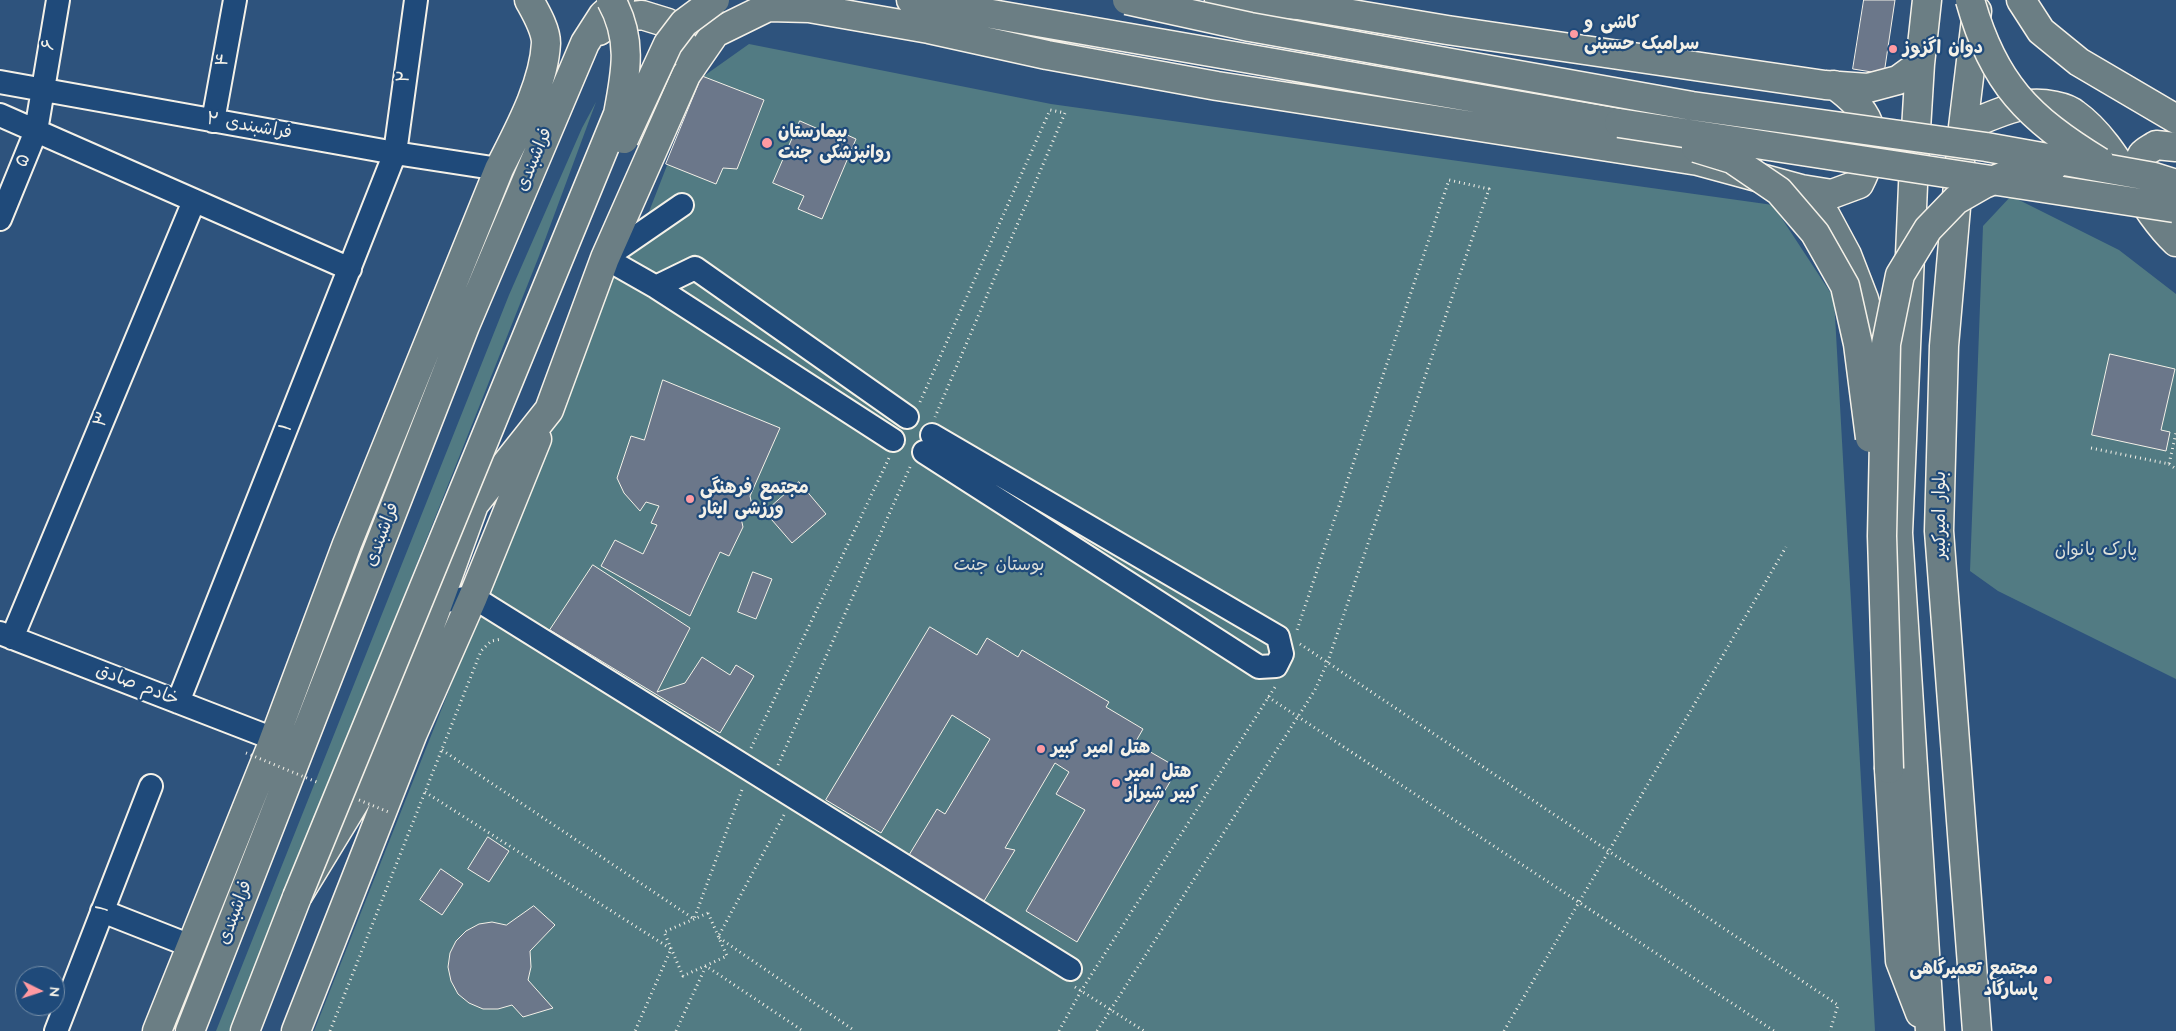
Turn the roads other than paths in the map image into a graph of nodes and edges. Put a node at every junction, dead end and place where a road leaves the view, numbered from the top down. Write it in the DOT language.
graph roads {
  1 [pos="58,0"];
  2 [pos="235,0"];
  3 [pos="416,0"];
  4 [pos="529,0"];
  5 [pos="611,0"];
  6 [pos="620,0"];
  7 [pos="715,0"];
  8 [pos="911,0"];
  9 [pos="1127,0"];
  10 [pos="1219,0"];
  11 [pos="1927,0"];
  12 [pos="1970,0"];
  13 [pos="1978,0"];
  14 [pos="2021,0"];
  15 [pos="585,43"];
  16 [pos="1920,64"];
  17 [pos="686,76"];
  18 [pos="0,82"];
  19 [pos="1834,85"];
  20 [pos="42,90"];
  21 [pos="0,115"];
  22 [pos="2176,120"];
  23 [pos="213,121"];
  24 [pos="1619,123"];
  25 [pos="1963,126"];
  26 [pos="36,131"];
  27 [pos="2176,147"];
  28 [pos="395,154"];
  29 [pos="2101,168"];
  30 [pos="498,169"];
  31 [pos="1801,189"];
  32 [pos="194,201"];
  33 [pos="2169,204"];
  34 [pos="682,205"];
  35 [pos="0,219"];
  36 [pos="2176,242"];
  37 [pos="466,250"];
  38 [pos="605,258"];
  39 [pos="350,269"];
  40 [pos="656,286"];
  41 [pos="465,326"];
  42 [pos="549,410"];
  43 [pos="920,434"];
  44 [pos="894,443"];
  45 [pos="472,507"];
  46 [pos="391,514"];
  47 [pos="1898,514"];
  48 [pos="1882,536"];
  49 [pos="347,544"];
  50 [pos="473,597"];
  51 [pos="438,602"];
  52 [pos="6,636"];
  53 [pos="178,702"];
  54 [pos="274,739"];
  55 [pos="151,786"];
  56 [pos="297,897"];
  57 [pos="102,911"];
  58 [pos="191,946"];
  59 [pos="1072,978"];
  60 [pos="56,1031"];
  61 [pos="157,1031"];
  62 [pos="190,1031"];
  63 [pos="245,1031"];
  64 [pos="296,1031"];
  65 [pos="1929,1031"];
  66 [pos="1977,1031"];
  1 -- 20 [label="street, ۶"];
  2 -- 23 [label="street, ۴"];
  3 -- 28 [label="street, ۲"];
  4 -- 30 [label="main road, فراشبندی"];
  5 -- 56 [label="main road, bridge"];
  6 -- 15 [label="main road, فراشبندی"];
  7 -- 45 [label="main road, bridge"];
  8 -- 24 [label="main road"];
  9 -- 29 [label="main road, bridge"];
  10 -- 19 [label="main road"];
  11 -- 16 [label="main road"];
  12 -- 33 [label="main road, bridge"];
  13 -- 25 [label="main road, بلوار امیرکبیر"];
  14 -- 22 [label="main road"];
  15 -- 17 [label="main road"];
  15 -- 41 [label="main road, فراشبندی"];
  16 -- 19 [label="main road"];
  16 -- 47 [label="main road"];
  17 -- 31 [label="main road"];
  17 -- 38 [label="main road"];
  18 -- 20 [label="street, ۲ فراشبندی"];
  19 -- 31 [label="main road"];
  20 -- 23 [label="street, ۲ فراشبندی"];
  20 -- 26 [label="street, ۶"];
  21 -- 26 [label="street"];
  23 -- 28 [label="street, ۲ فراشبندی"];
  24 -- 33 [label="main road, bridge"];
  24 -- 48 [label="main road, bridge"];
  25 -- 33 [label="main road"];
  25 -- 66 [label="main road, بلوار امیرکبیر"];
  26 -- 32 [label="street"];
  26 -- 35 [label="street, ۵"];
  27 -- 33 [label="main road"];
  28 -- 30 [label="street, ۲ فراشبندی"];
  28 -- 39 [label="street, ۱"];
  29 -- 33 [label="main road, bridge"];
  29 -- 48 [label="main road, bridge"];
  30 -- 37 [label="main road, فراشبندی"];
  31 -- 47 [label="main road"];
  32 -- 39 [label="street"];
  32 -- 52 [label="street, ۳"];
  33 -- 36 [label="main road"];
  34 -- 38 [label="street"];
  37 -- 41 [label="main road"];
  37 -- 49 [label="main road, فراشبندی"];
  38 -- 40 [label="street"];
  38 -- 42 [label="main road"];
  39 -- 53 [label="street, ۱"];
  40 -- 43 [label="street"];
  40 -- 44 [label="street"];
  41 -- 46 [label="main road, فراشبندی"];
  42 -- 45 [label="main road"];
  42 -- 50 [label="main road"];
  43 -- 43 [label="street"];
  43 -- 44 [label="street"];
  43 -- 44 [label="street"];
  45 -- 51 [label="main road"];
  46 -- 49 [label="main road"];
  46 -- 62 [label="main road, فراشبندی"];
  47 -- 65 [label="main road"];
  48 -- 65 [label="main road, bridge"];
  49 -- 54 [label="main road, فراشبندی"];
  50 -- 51 [label="street"];
  50 -- 59 [label="street"];
  50 -- 64 [label="main road"];
  51 -- 56 [label="main road"];
  52 -- 53 [label="street, خادم صادق"];
  53 -- 54 [label="street, خادم صادق"];
  54 -- 58 [label="main road, فراشبندی"];
  55 -- 57 [label="street, ۱"];
  56 -- 63 [label="main road"];
  57 -- 58 [label="street"];
  57 -- 60 [label="street, ۱"];
  58 -- 61 [label="main road, فراشبندی"];
}
